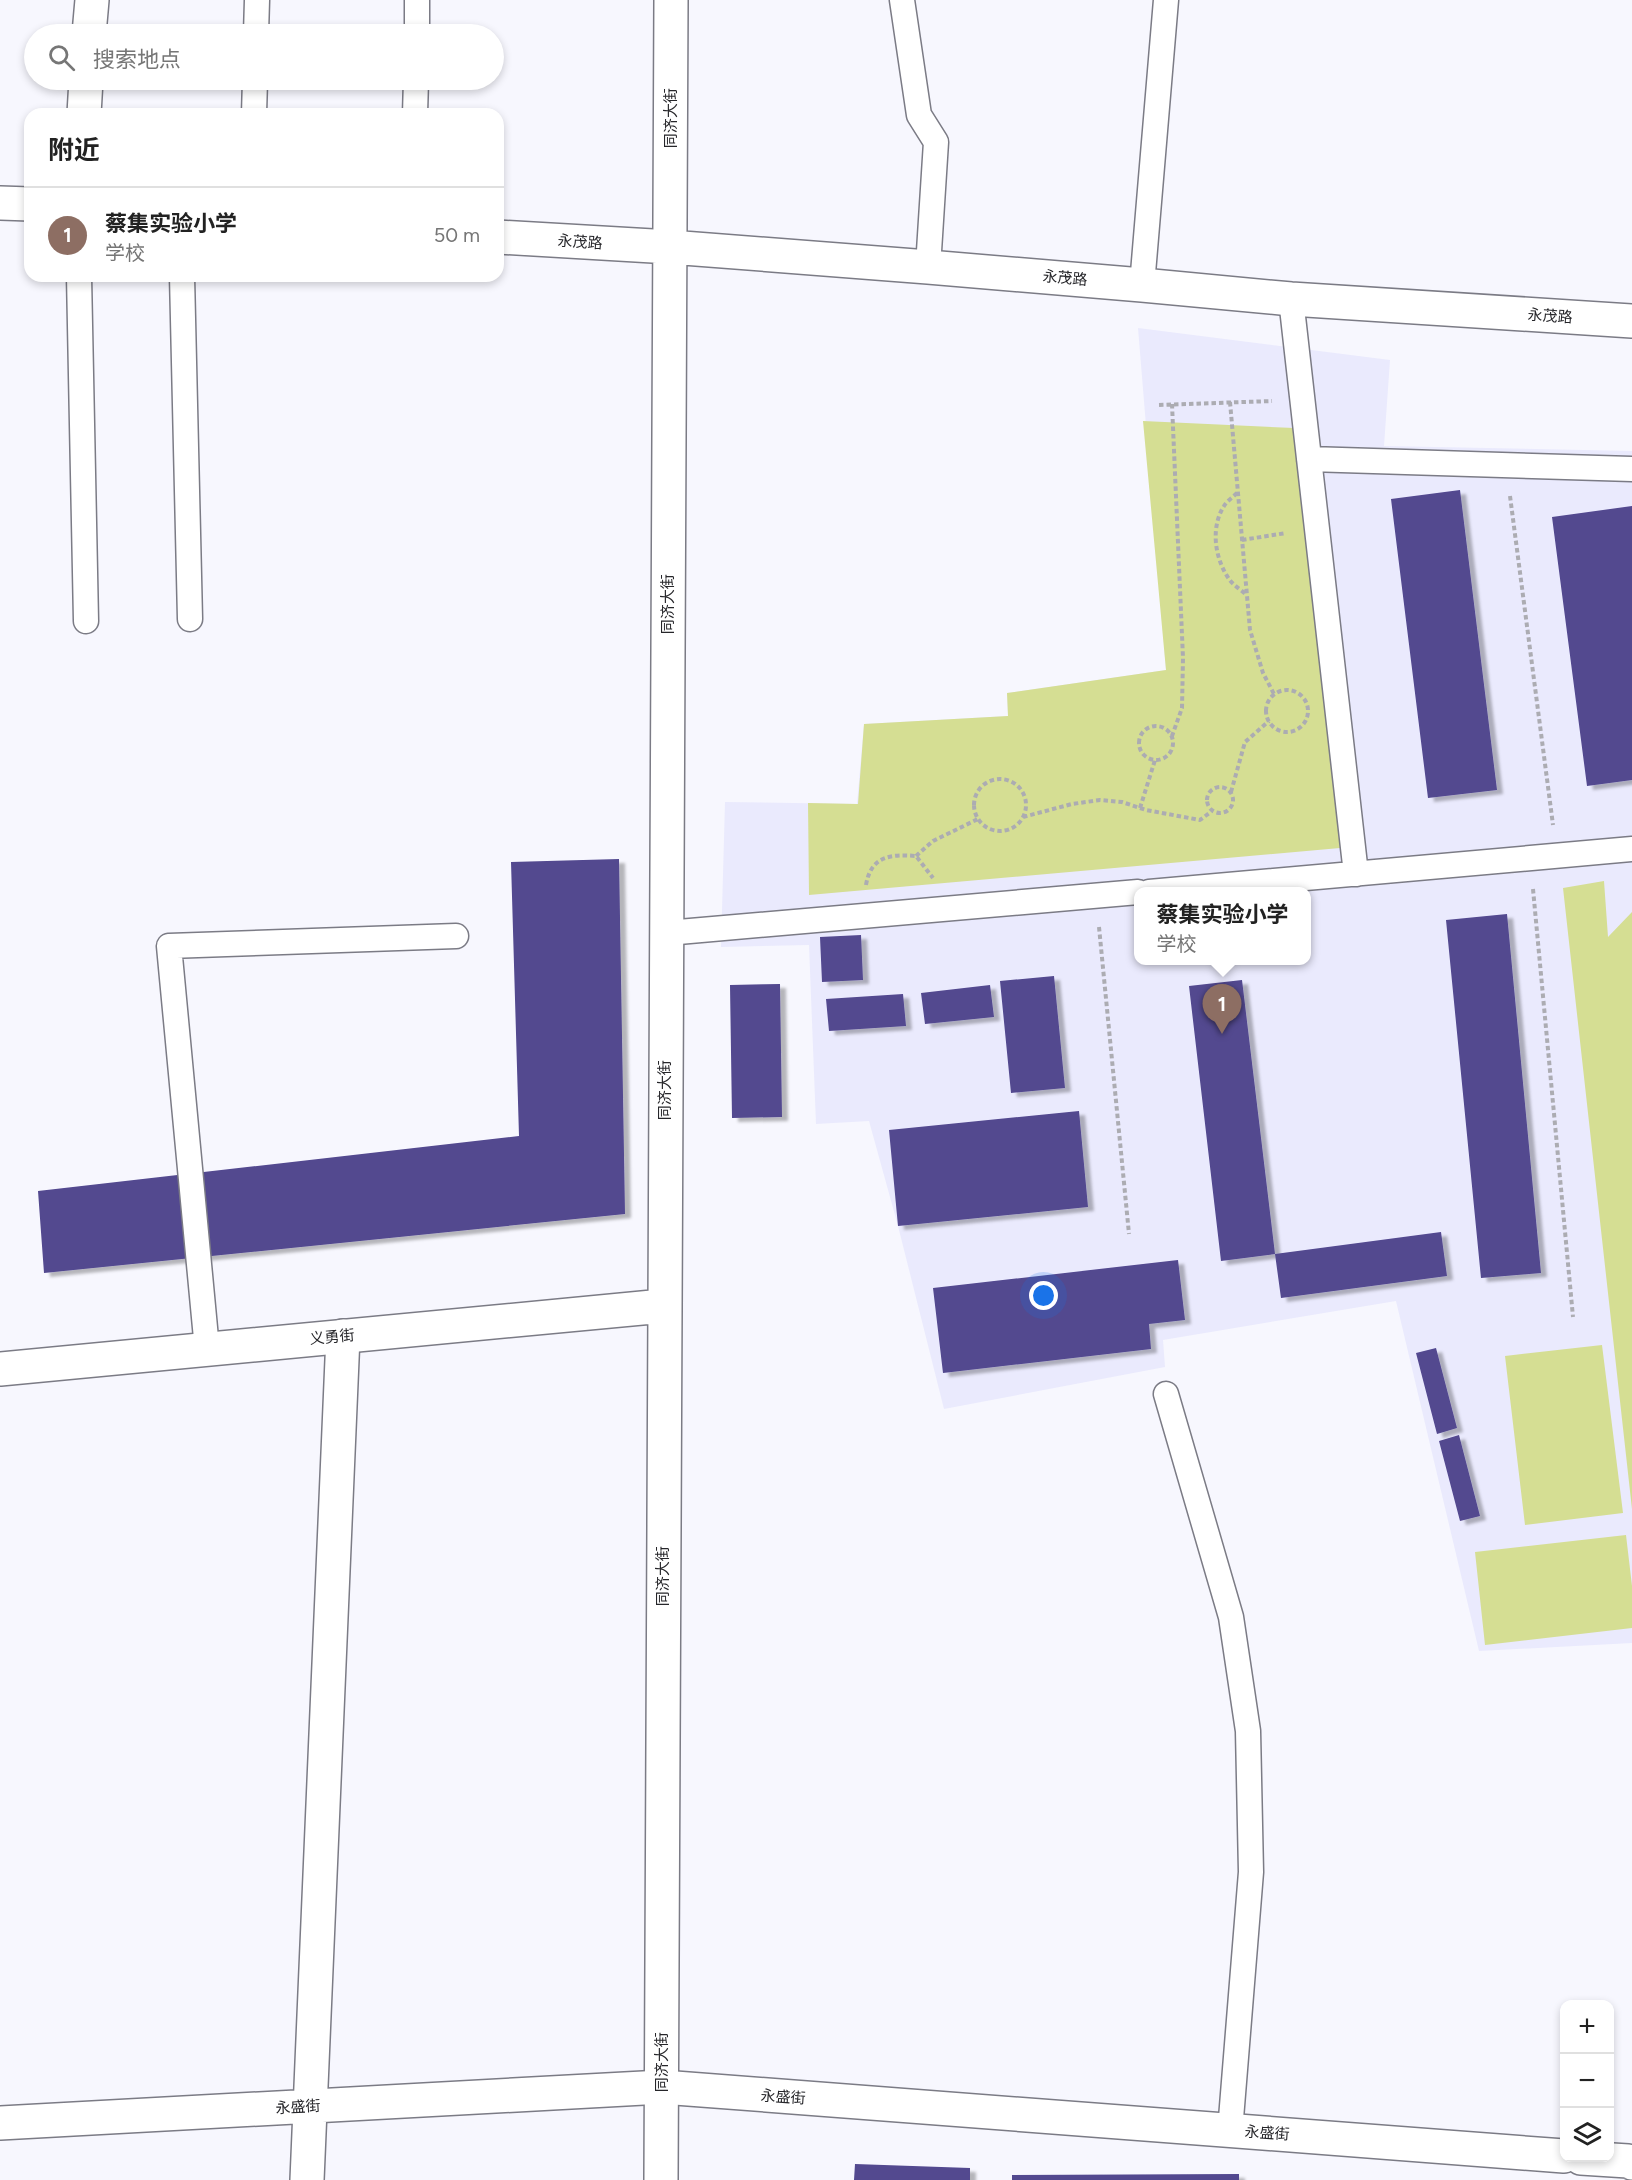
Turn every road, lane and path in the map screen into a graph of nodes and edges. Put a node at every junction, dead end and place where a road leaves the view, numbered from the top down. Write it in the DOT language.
graph roads {
  1 [pos="92,0"];
  2 [pos="257,0"];
  3 [pos="417,0"];
  4 [pos="671,0"];
  5 [pos="902,0"];
  6 [pos="1166,0"];
  7 [pos="90,24"];
  8 [pos="256,24"];
  9 [pos="417,24"];
  10 [pos="85,90"];
  11 [pos="255,90"];
  12 [pos="416,90"];
  13 [pos="84,108"];
  14 [pos="254,108"];
  15 [pos="415,108"];
  16 [pos="0,203"];
  17 [pos="24,204"];
  18 [pos="504,237"];
  19 [pos="670,247"];
  20 [pos="928,267"];
  21 [pos="79,282"];
  22 [pos="182,282"];
  23 [pos="1142,285"];
  24 [pos="1291,299"];
  25 [pos="1632,321"];
  26 [pos="1303,399"];
  27 [pos="1230,402"];
  28 [pos="1172,404"];
  29 [pos="1159,405"];
  30 [pos="1309,459"];
  31 [pos="1506,465"];
  32 [pos="1632,469"];
  33 [pos="1238,492"];
  34 [pos="1317,528"];
  35 [pos="1242,540"];
  36 [pos="1247,595"];
  37 [pos="190,619"];
  38 [pos="86,621"];
  39 [pos="1274,694"];
  40 [pos="1269,721"];
  41 [pos="1172,736"];
  42 [pos="1155,759"];
  43 [pos="1231,792"];
  44 [pos="1140,808"];
  45 [pos="1212,811"];
  46 [pos="1023,817"];
  47 [pos="978,819"];
  48 [pos="1632,849"];
  49 [pos="916,856"];
  50 [pos="1557,856"];
  51 [pos="1530,858"];
  52 [pos="1356,873"];
  53 [pos="1195,887"];
  54 [pos="1134,892"];
  55 [pos="1096,896"];
  56 [pos="667,933"];
  57 [pos="456,936"];
  58 [pos="1129,1234"];
  59 [pos="663,1306"];
  60 [pos="1573,1317"];
  61 [pos="343,1336"];
  62 [pos="207,1349"];
  63 [pos="0,1369"];
  64 [pos="1166,1394"];
  65 [pos="663,2087"];
  66 [pos="309,2107"];
  67 [pos="0,2123"];
  68 [pos="1230,2131"];
  69 [pos="1560,2156"];
  70 [pos="1614,2160"];
  71 [pos="1632,2163"];
  72 [pos="308,2180"];
  73 [pos="661,2180"];
  1 -- 7 [label="street"];
  2 -- 8 [label="lane"];
  3 -- 9 [label="lane"];
  4 -- 19 [label="street, 同济大街"];
  5 -- 20 [label="lane"];
  6 -- 23 [label="lane"];
  10 -- 13 [label="street"];
  11 -- 14 [label="lane"];
  12 -- 15 [label="lane"];
  16 -- 17 [label="street"];
  18 -- 19 [label="street, 永茂路"];
  19 -- 20 [label="street, 永茂路"];
  19 -- 56 [label="street, 同济大街"];
  20 -- 23 [label="street, 永茂路"];
  21 -- 38 [label="lane"];
  22 -- 37 [label="lane"];
  23 -- 24 [label="street, 永茂路"];
  24 -- 25 [label="street, 永茂路"];
  24 -- 26 [label="lane"];
  26 -- 27 [label="path"];
  26 -- 30 [label="lane"];
  27 -- 28 [label="path"];
  27 -- 33 [label="path"];
  28 -- 29 [label="path"];
  28 -- 41 [label="path"];
  30 -- 31 [label="lane"];
  30 -- 34 [label="lane"];
  31 -- 32 [label="lane"];
  31 -- 50 [label="path"];
  33 -- 35 [label="path"];
  33 -- 36 [label="path"];
  34 -- 35 [label="path"];
  34 -- 52 [label="lane"];
  35 -- 36 [label="path"];
  36 -- 39 [label="path"];
  39 -- 40 [label="path"];
  39 -- 40 [label="path"];
  40 -- 43 [label="path"];
  41 -- 42 [label="path"];
  41 -- 42 [label="path"];
  42 -- 44 [label="path"];
  43 -- 45 [label="path"];
  43 -- 45 [label="path"];
  44 -- 45 [label="path"];
  44 -- 46 [label="path"];
  46 -- 47 [label="path"];
  46 -- 47 [label="path"];
  47 -- 49 [label="path"];
  48 -- 50 [label="lane"];
  50 -- 51 [label="lane"];
  51 -- 52 [label="lane"];
  51 -- 60 [label="path"];
  52 -- 53 [label="lane"];
  54 -- 55 [label="lane"];
  55 -- 56 [label="lane"];
  55 -- 58 [label="path"];
  56 -- 59 [label="street, 同济大街"];
  57 -- 62 [label="lane"];
  59 -- 61 [label="street, 义勇街"];
  59 -- 65 [label="street, 同济大街"];
  61 -- 62 [label="street, 义勇街"];
  61 -- 66 [label="street"];
  62 -- 63 [label="street, 义勇街"];
  64 -- 68 [label="lane"];
  65 -- 66 [label="street, 永盛街"];
  65 -- 68 [label="street, 永盛街"];
  65 -- 73 [label="street, 同济大街"];
  66 -- 67 [label="street, 永盛街"];
  66 -- 72 [label="street"];
  68 -- 69 [label="street, 永盛街"];
  70 -- 71 [label="street"];
}
